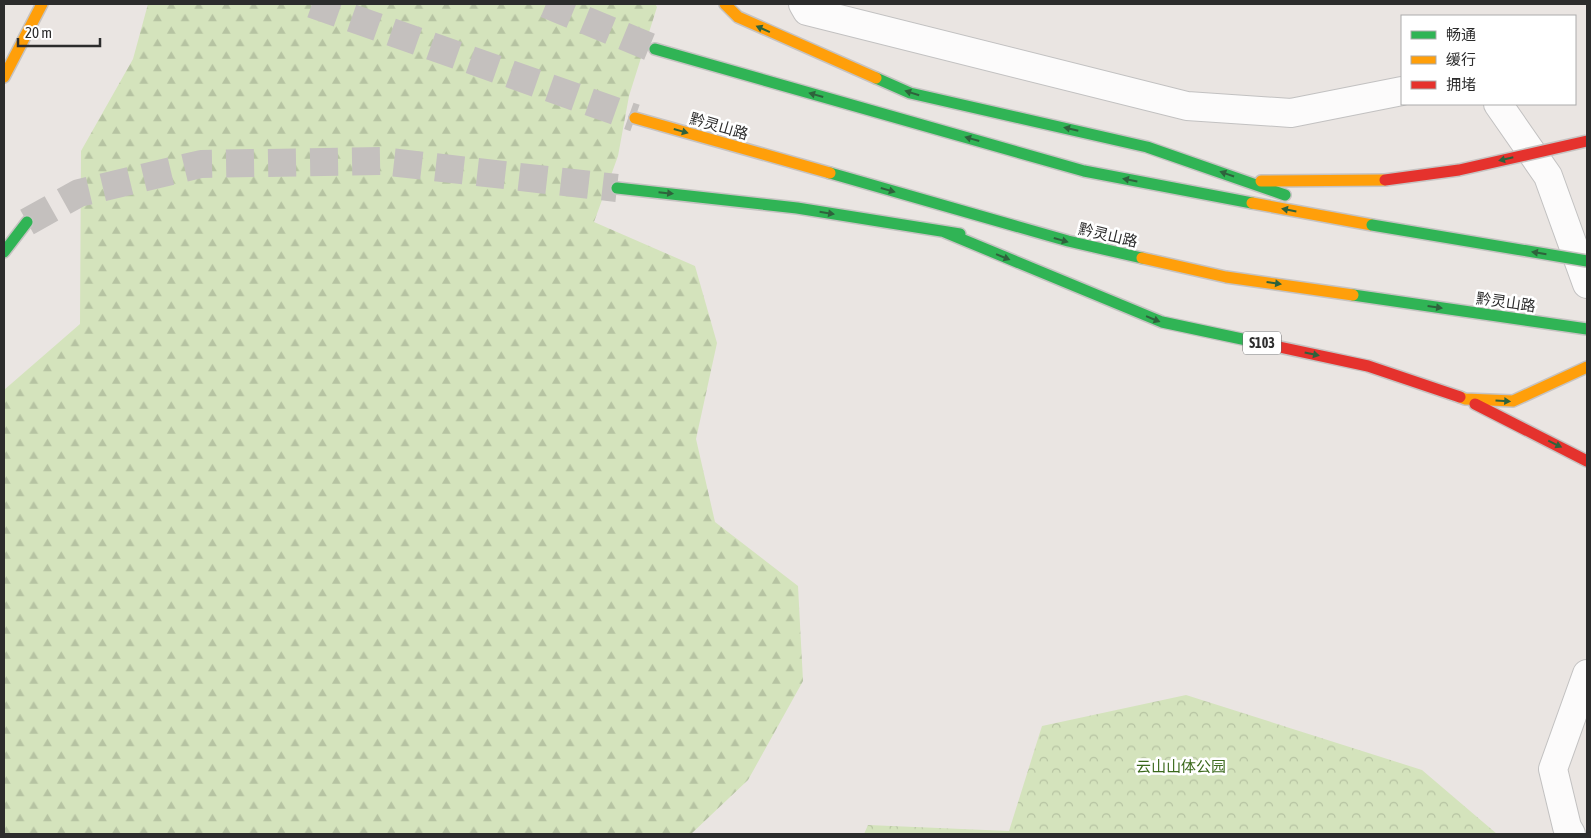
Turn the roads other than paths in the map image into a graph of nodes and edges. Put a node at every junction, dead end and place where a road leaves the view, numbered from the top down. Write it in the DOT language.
graph roads {
  1 [pos="42,4"];
  2 [pos="725,4"];
  3 [pos="803,4"];
  4 [pos="655,49"];
  5 [pos="4,78"];
  6 [pos="1401,91"];
  7 [pos="1499,105"];
  8 [pos="634,118"];
  9 [pos="1587,141"];
  10 [pos="1246,181"];
  11 [pos="618,188"];
  12 [pos="27,222"];
  13 [pos="1372,225"];
  14 [pos="942,231"];
  15 [pos="991,239"];
  16 [pos="1059,250"];
  17 [pos="4,252"];
  18 [pos="1587,261"];
  19 [pos="1226,276"];
  20 [pos="1587,284"];
  21 [pos="1587,329"];
  22 [pos="1587,367"];
  23 [pos="1465,398"];
  24 [pos="1587,461"];
  25 [pos="1587,674"];
  26 [pos="1571,834"];
  1 -- 5 [label="highway"];
  10 -- 2 [label="highway, one-way"];
  3 -- 6 [label="street"];
  13 -- 4 [label="highway, one-way"];
  7 -- 20 [label="street"];
  8 -- 19 [label="highway, 黔灵山路, one-way"];
  9 -- 10 [label="highway, one-way, bridge"];
  10 -- 13 [label="highway"];
  11 -- 14 [label="highway, one-way"];
  12 -- 17 [label="highway"];
  18 -- 13 [label="highway, one-way, bridge"];
  14 -- 15 [label="highway"];
  14 -- 23 [label="highway, S103, one-way"];
  16 -- 19 [label="highway"];
  19 -- 21 [label="highway, 黔灵山路, one-way"];
  23 -- 22 [label="highway, S103, one-way"];
  23 -- 24 [label="highway, one-way"];
  25 -- 26 [label="street"];
}
